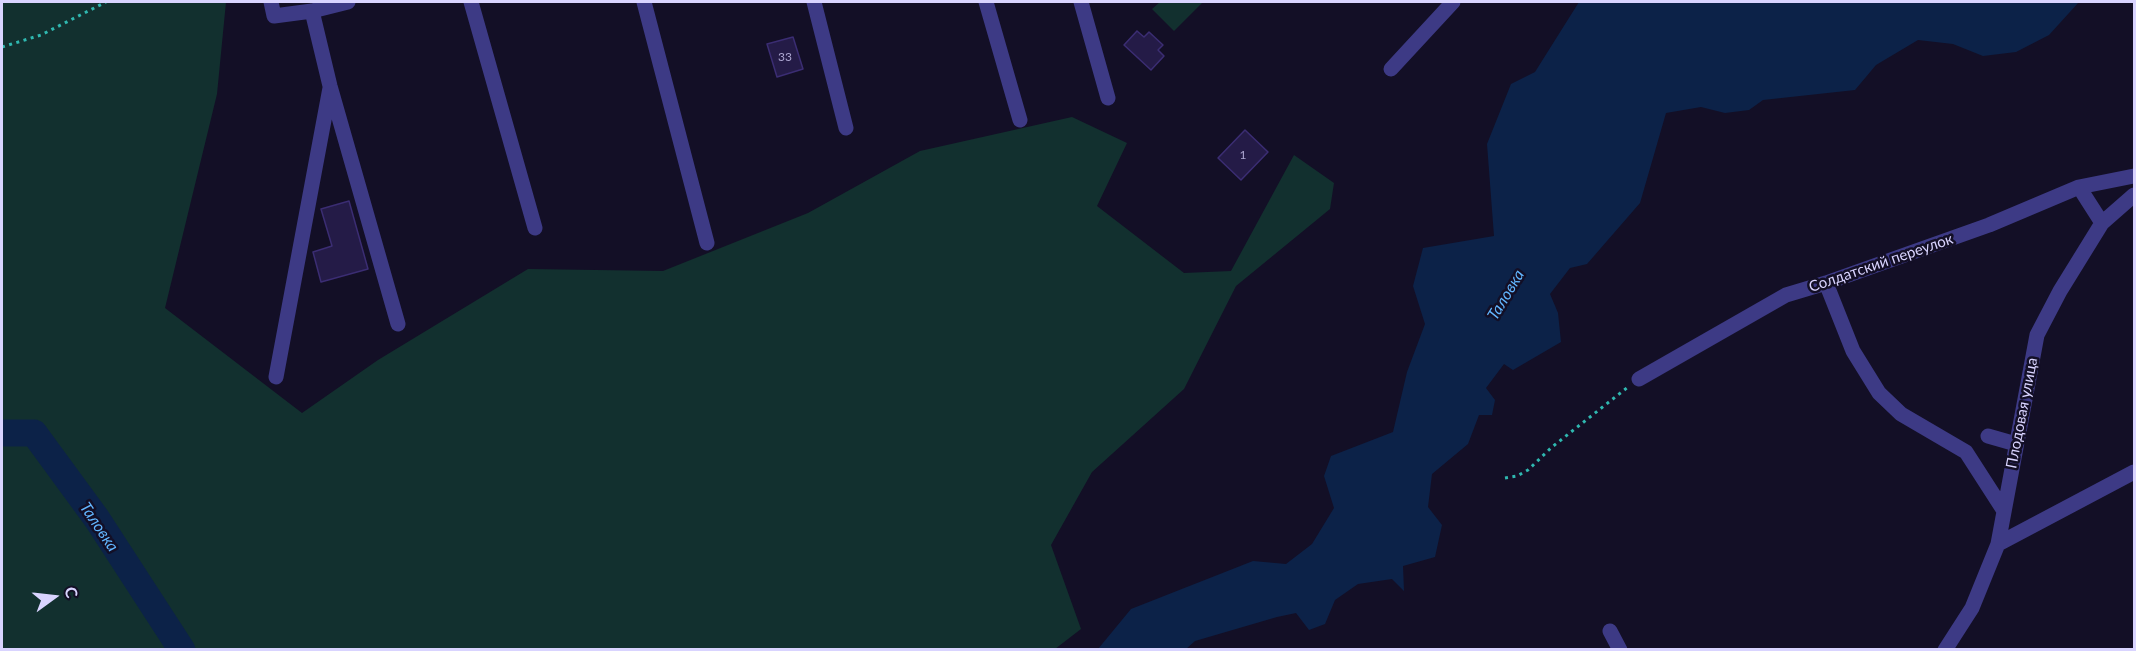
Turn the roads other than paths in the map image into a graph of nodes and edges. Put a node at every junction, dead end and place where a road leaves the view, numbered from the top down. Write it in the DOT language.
graph roads {
  1 [pos="348,2"];
  2 [pos="471,2"];
  3 [pos="644,2"];
  4 [pos="814,2"];
  5 [pos="986,2"];
  6 [pos="1081,2"];
  7 [pos="1453,2"];
  8 [pos="273,9"];
  9 [pos="312,11"];
  10 [pos="1391,69"];
  11 [pos="330,86"];
  12 [pos="1108,98"];
  13 [pos="1020,120"];
  14 [pos="846,128"];
  15 [pos="2134,176"];
  16 [pos="2079,187"];
  17 [pos="2134,195"];
  18 [pos="2102,223"];
  19 [pos="535,228"];
  20 [pos="707,243"];
  21 [pos="1826,284"];
  22 [pos="398,324"];
  23 [pos="276,377"];
  24 [pos="1639,379"];
  25 [pos="1988,436"];
  26 [pos="2016,444"];
  27 [pos="2134,472"];
  28 [pos="2004,511"];
  29 [pos="1998,544"];
  30 [pos="1610,631"];
  31 [pos="1620,650"];
  32 [pos="1945,650"];
  1 -- 9 [label="street"];
  2 -- 19 [label="street"];
  3 -- 20 [label="street"];
  4 -- 14 [label="street"];
  5 -- 13 [label="street"];
  6 -- 12 [label="street"];
  7 -- 10 [label="street"];
  8 -- 9 [label="street"];
  9 -- 11 [label="street"];
  11 -- 22 [label="street"];
  11 -- 23 [label="street"];
  15 -- 16 [label="street, Солдатский переулок"];
  16 -- 18 [label="street"];
  16 -- 21 [label="street, Солдатский переулок"];
  17 -- 18 [label="street, Плодовая улица"];
  18 -- 26 [label="street, Плодовая улица"];
  21 -- 24 [label="street, Солдатский переулок"];
  21 -- 28 [label="street"];
  25 -- 26 [label="street"];
  26 -- 28 [label="street, Плодовая улица"];
  27 -- 29 [label="street"];
  28 -- 29 [label="street, Плодовая улица"];
  29 -- 32 [label="street, Плодовая улица"];
  30 -- 31 [label="street"];
}
